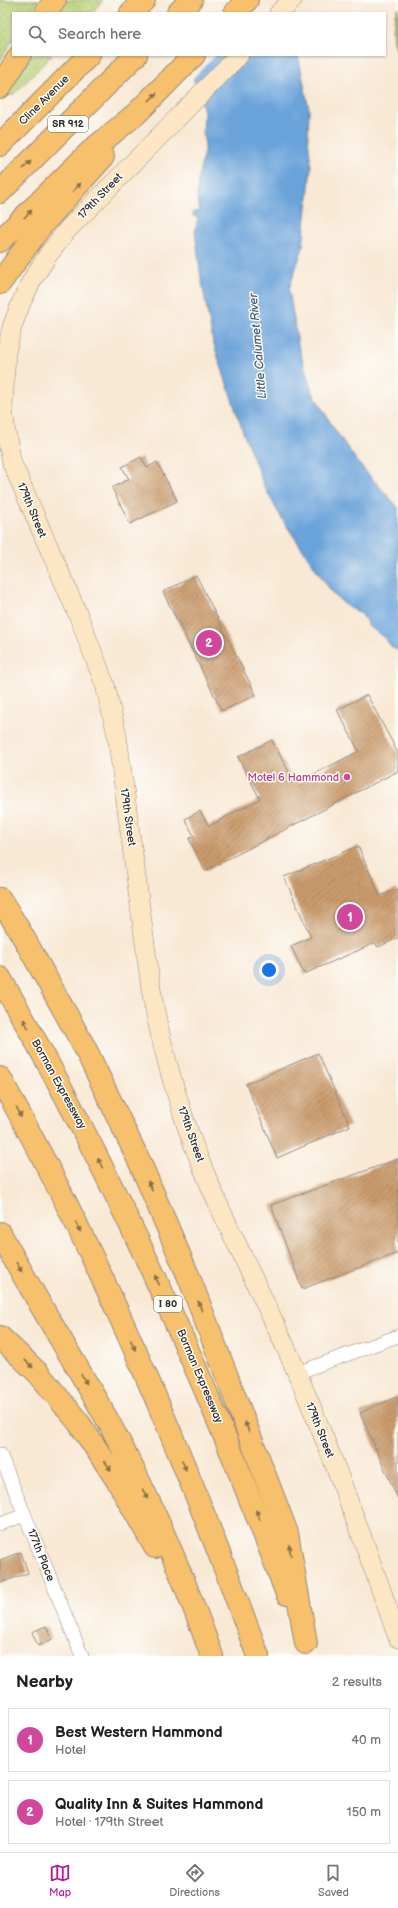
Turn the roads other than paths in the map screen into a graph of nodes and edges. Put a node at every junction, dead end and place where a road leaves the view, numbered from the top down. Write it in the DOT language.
graph roads {
  1 [pos="55,0"];
  2 [pos="144,0"];
  3 [pos="191,0"];
  4 [pos="247,0"];
  5 [pos="292,0"];
  6 [pos="47,12"];
  7 [pos="132,12"];
  8 [pos="179,12"];
  9 [pos="236,12"];
  10 [pos="280,12"];
  11 [pos="19,56"];
  12 [pos="88,56"];
  13 [pos="135,56"];
  14 [pos="193,56"];
  15 [pos="238,56"];
  16 [pos="0,87"];
  17 [pos="137,113"];
  18 [pos="0,145"];
  19 [pos="0,192"];
  20 [pos="0,241"];
  21 [pos="0,283"];
  22 [pos="0,886"];
  23 [pos="0,899"];
  24 [pos="21,933"];
  25 [pos="0,978"];
  26 [pos="0,1078"];
  27 [pos="0,1233"];
  28 [pos="398,1336"];
  29 [pos="0,1337"];
  30 [pos="297,1373"];
  31 [pos="0,1454"];
  32 [pos="25,1515"];
  33 [pos="0,1524"];
  34 [pos="398,1638"];
  35 [pos="309,1650"];
  36 [pos="82,1656"];
  37 [pos="206,1656"];
  38 [pos="212,1656"];
  39 [pos="258,1656"];
  1 -- 6 [label="highway"];
  2 -- 7 [label="highway"];
  3 -- 8 [label="highway"];
  4 -- 9 [label="highway"];
  5 -- 10 [label="street"];
  11 -- 16 [label="highway"];
  12 -- 18 [label="highway, Cline Avenue / SR 912"];
  19 -- 13 [label="highway, SR 912, one-way"];
  17 -- 14 [label="highway, one-way"];
  15 -- 30 [label="street, 179th Street"];
  20 -- 17 [label="highway, one-way"];
  21 -- 17 [label="highway, one-way"];
  22 -- 24 [label="highway"];
  23 -- 24 [label="highway"];
  35 -- 24 [label="highway, one-way"];
  35 -- 25 [label="highway, Borman Expressway / I 80, one-way"];
  26 -- 39 [label="highway, one-way"];
  27 -- 38 [label="highway, one-way"];
  28 -- 30 [label="street"];
  29 -- 37 [label="highway, one-way"];
  30 -- 34 [label="street, 179th Street"];
  31 -- 32 [label="street, 177th Place"];
  32 -- 33 [label="street"];
  32 -- 36 [label="street, 177th Place"];
}
